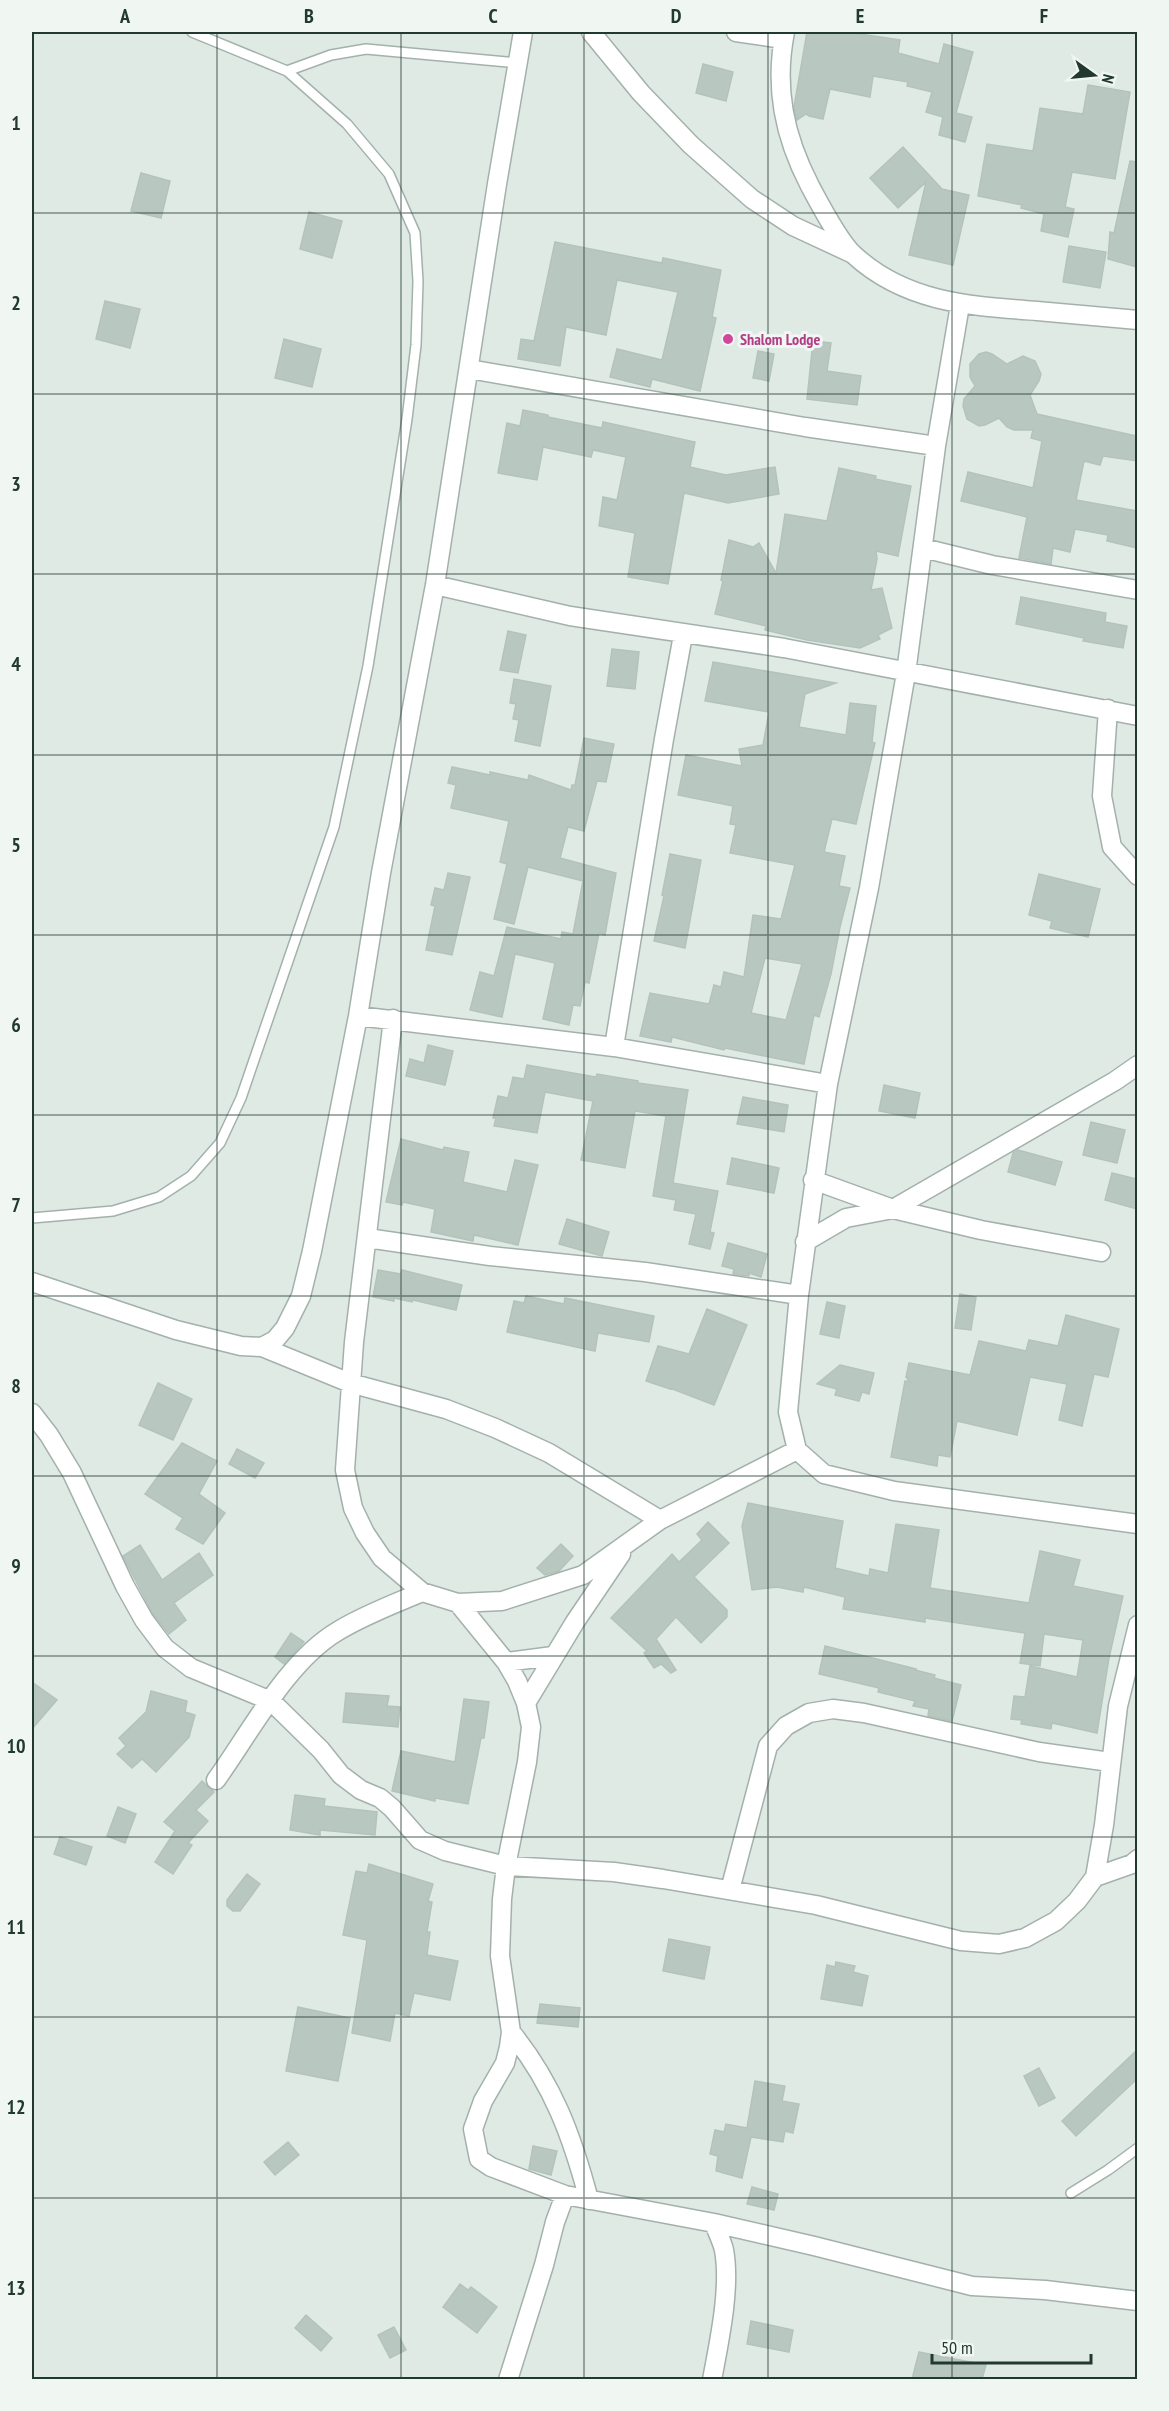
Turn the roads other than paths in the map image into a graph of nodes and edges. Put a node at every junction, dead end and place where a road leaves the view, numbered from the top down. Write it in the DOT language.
graph roads {
  1 [pos="192,32"];
  2 [pos="523,32"];
  3 [pos="591,32"];
  4 [pos="736,32"];
  5 [pos="784,35"];
  6 [pos="217,36"];
  7 [pos="518,63"];
  8 [pos="287,71"];
  9 [pos="852,254"];
  10 [pos="960,305"];
  11 [pos="1137,320"];
  12 [pos="469,369"];
  13 [pos="936,446"];
  14 [pos="923,549"];
  15 [pos="435,585"];
  16 [pos="1137,590"];
  17 [pos="683,635"];
  18 [pos="906,673"];
  19 [pos="1108,709"];
  20 [pos="1137,716"];
  21 [pos="1137,876"];
  22 [pos="358,1017"];
  23 [pos="393,1019"];
  24 [pos="614,1047"];
  25 [pos="1137,1065"];
  26 [pos="828,1084"];
  27 [pos="813,1180"];
  28 [pos="893,1209"];
  29 [pos="32,1218"];
  30 [pos="367,1238"];
  31 [pos="805,1242"];
  32 [pos="1101,1252"];
  33 [pos="32,1282"];
  34 [pos="798,1295"];
  35 [pos="262,1347"];
  36 [pos="350,1383"];
  37 [pos="32,1413"];
  38 [pos="796,1450"];
  39 [pos="660,1520"];
  40 [pos="1137,1524"];
  41 [pos="627,1545"];
  42 [pos="422,1592"];
  43 [pos="458,1604"];
  44 [pos="1137,1625"];
  45 [pos="553,1656"];
  46 [pos="506,1662"];
  47 [pos="271,1701"];
  48 [pos="526,1703"];
  49 [pos="1110,1762"];
  50 [pos="216,1780"];
  51 [pos="1137,1859"];
  52 [pos="506,1866"];
  53 [pos="1095,1877"];
  54 [pos="730,1890"];
  55 [pos="511,2032"];
  56 [pos="1137,2148"];
  57 [pos="1071,2193"];
  58 [pos="565,2195"];
  59 [pos="589,2200"];
  60 [pos="714,2223"];
  61 [pos="1137,2301"];
  62 [pos="508,2379"];
  63 [pos="712,2379"];
  1 -- 6 [label="lane"];
  2 -- 7 [label="street"];
  3 -- 9 [label="street"];
  4 -- 5 [label="street"];
  5 -- 9 [label="street"];
  6 -- 8 [label="lane"];
  7 -- 8 [label="lane"];
  7 -- 12 [label="street"];
  8 -- 29 [label="lane"];
  9 -- 10 [label="street"];
  10 -- 11 [label="street"];
  10 -- 13 [label="street"];
  12 -- 13 [label="street"];
  12 -- 15 [label="street"];
  13 -- 14 [label="street"];
  14 -- 16 [label="street"];
  14 -- 18 [label="street"];
  15 -- 17 [label="street"];
  15 -- 22 [label="street"];
  17 -- 18 [label="street"];
  17 -- 24 [label="street"];
  18 -- 19 [label="street"];
  18 -- 26 [label="street"];
  19 -- 20 [label="street"];
  19 -- 21 [label="street"];
  22 -- 23 [label="street"];
  22 -- 35 [label="street"];
  23 -- 24 [label="street"];
  23 -- 30 [label="street"];
  24 -- 26 [label="street"];
  25 -- 28 [label="street"];
  26 -- 27 [label="street"];
  27 -- 28 [label="street"];
  27 -- 31 [label="street"];
  28 -- 31 [label="street"];
  28 -- 32 [label="street"];
  30 -- 34 [label="street"];
  30 -- 36 [label="street"];
  31 -- 34 [label="street"];
  33 -- 35 [label="street"];
  34 -- 38 [label="street"];
  35 -- 36 [label="street"];
  36 -- 39 [label="street"];
  36 -- 42 [label="street"];
  37 -- 47 [label="street"];
  38 -- 39 [label="street"];
  38 -- 40 [label="street"];
  39 -- 41 [label="street"];
  41 -- 43 [label="street"];
  41 -- 45 [label="street"];
  42 -- 43 [label="street"];
  42 -- 47 [label="street"];
  43 -- 46 [label="street"];
  44 -- 49 [label="street"];
  45 -- 46 [label="street"];
  45 -- 48 [label="street"];
  46 -- 48 [label="street"];
  47 -- 50 [label="street"];
  47 -- 52 [label="street"];
  48 -- 52 [label="street"];
  49 -- 53 [label="street"];
  49 -- 54 [label="street"];
  51 -- 53 [label="street"];
  52 -- 54 [label="street"];
  52 -- 55 [label="street"];
  53 -- 54 [label="street"];
  55 -- 58 [label="street"];
  55 -- 59 [label="street"];
  56 -- 57 [label="lane"];
  58 -- 59 [label="street"];
  58 -- 62 [label="street"];
  59 -- 60 [label="street"];
  60 -- 61 [label="street"];
  60 -- 63 [label="street"];
}
